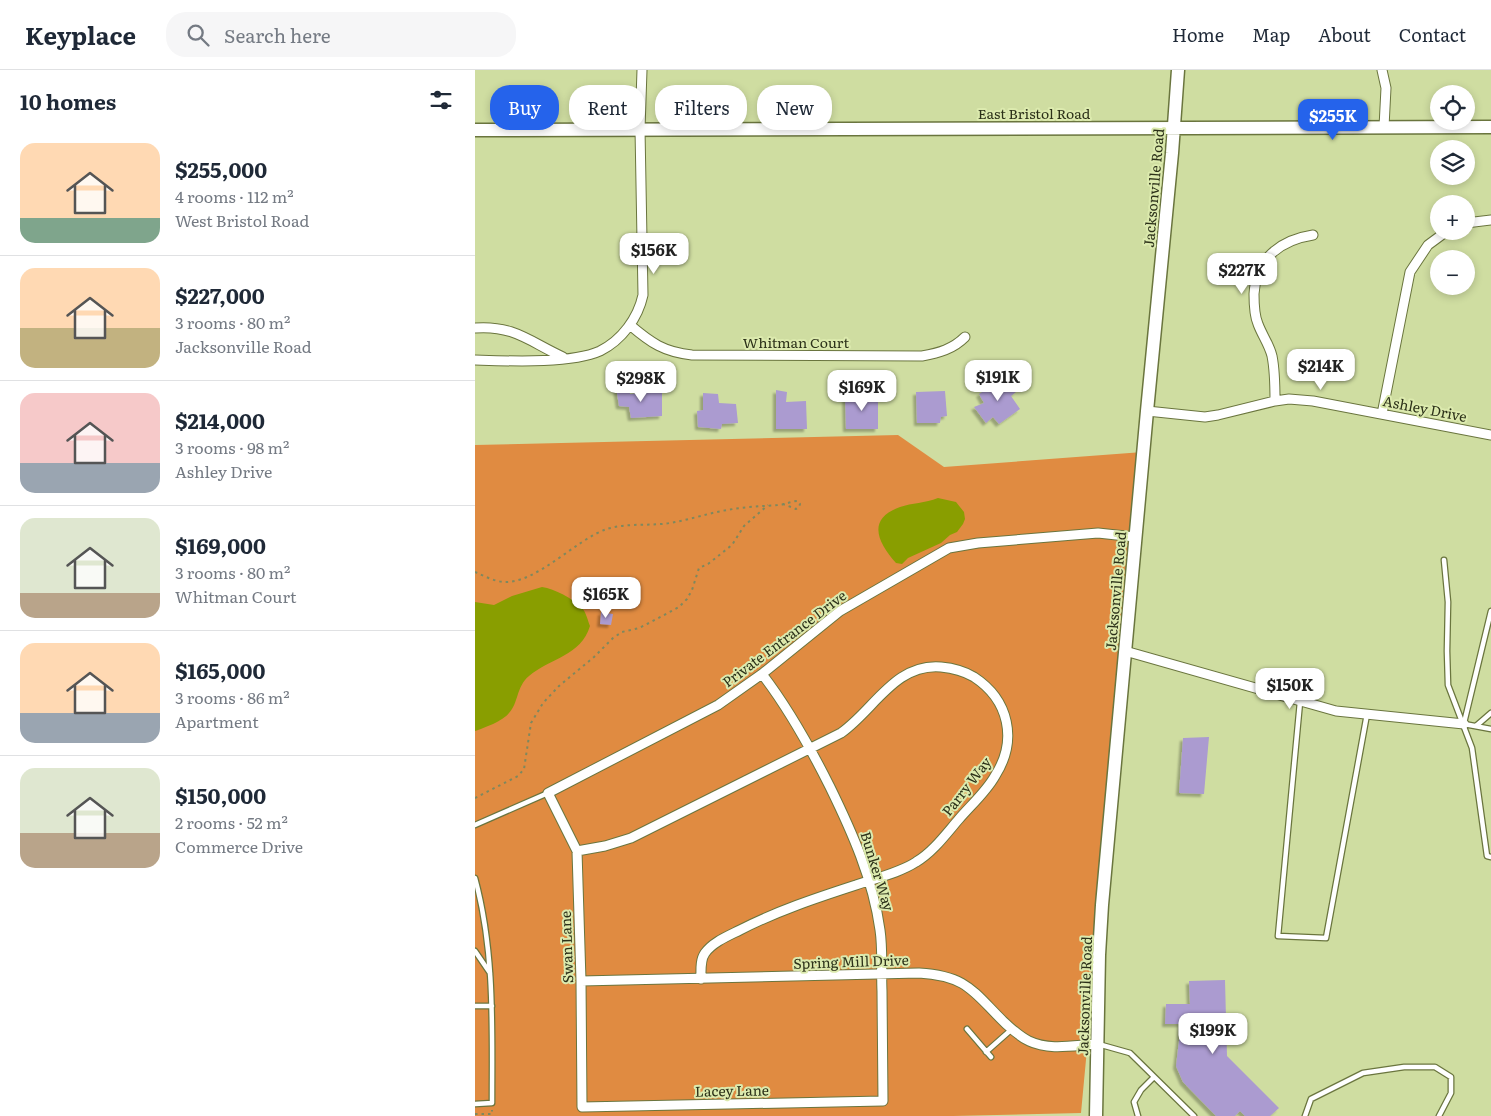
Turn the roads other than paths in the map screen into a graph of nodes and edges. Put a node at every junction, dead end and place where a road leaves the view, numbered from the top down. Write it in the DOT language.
graph roads {
  1 [pos="641,70"];
  2 [pos="1178,70"];
  3 [pos="1382,70"];
  4 [pos="641,85"];
  5 [pos="1174,127"];
  6 [pos="1384,127"];
  7 [pos="1491,127"];
  8 [pos="569,129"];
  9 [pos="645,129"];
  10 [pos="475,130"];
  11 [pos="640,130"];
  12 [pos="1491,220"];
  13 [pos="1475,221"];
  14 [pos="1313,234"];
  15 [pos="1435,240"];
  16 [pos="630,325"];
  17 [pos="475,328"];
  18 [pos="965,337"];
  19 [pos="566,358"];
  20 [pos="475,360"];
  21 [pos="1275,401"];
  22 [pos="1147,411"];
  23 [pos="1382,414"];
  24 [pos="1491,435"];
  25 [pos="1135,537"];
  26 [pos="1445,560"];
  27 [pos="1491,611"];
  28 [pos="1125,651"];
  29 [pos="761,674"];
  30 [pos="1300,701"];
  31 [pos="1491,713"];
  32 [pos="1367,714"];
  33 [pos="1464,724"];
  34 [pos="1476,726"];
  35 [pos="1491,729"];
  36 [pos="810,748"];
  37 [pos="548,793"];
  38 [pos="475,825"];
  39 [pos="577,851"];
  40 [pos="1491,857"];
  41 [pos="475,878"];
  42 [pos="868,880"];
  43 [pos="476,886"];
  44 [pos="475,951"];
  45 [pos="490,974"];
  46 [pos="881,975"];
  47 [pos="701,978"];
  48 [pos="581,981"];
  49 [pos="475,1006"];
  50 [pos="492,1006"];
  51 [pos="967,1029"];
  52 [pos="1012,1029"];
  53 [pos="1097,1044"];
  54 [pos="986,1052"];
  55 [pos="991,1057"];
  56 [pos="1153,1077"];
  57 [pos="883,1101"];
  58 [pos="475,1104"];
  59 [pos="582,1107"];
  60 [pos="1095,1116"];
  61 [pos="1138,1116"];
  62 [pos="1194,1116"];
  63 [pos="1305,1116"];
  64 [pos="1439,1116"];
  1 -- 4 [label="street"];
  2 -- 5 [label="main road, Jacksonville Road"];
  3 -- 6 [label="street"];
  5 -- 6 [label="main road, East Bristol Road"];
  5 -- 9 [label="main road, East Bristol Road"];
  5 -- 22 [label="main road, Jacksonville Road"];
  6 -- 7 [label="main road, East Bristol Road"];
  8 -- 10 [label="main road, East Bristol Road"];
  11 -- 16 [label="street"];
  12 -- 13 [label="street"];
  14 -- 21 [label="street"];
  15 -- 23 [label="street"];
  16 -- 18 [label="street, Whitman Court"];
  16 -- 19 [label="street"];
  17 -- 19 [label="street"];
  19 -- 20 [label="street"];
  21 -- 22 [label="street, Ashley Drive"];
  21 -- 23 [label="street, Ashley Drive"];
  22 -- 25 [label="main road, Jacksonville Road"];
  23 -- 24 [label="street, Ashley Drive"];
  25 -- 28 [label="main road, Jacksonville Road"];
  25 -- 29 [label="street, Private Entrance Drive"];
  26 -- 33 [label="lane"];
  27 -- 33 [label="lane"];
  28 -- 30 [label="street"];
  28 -- 53 [label="main road, Jacksonville Road"];
  29 -- 36 [label="street, Bunker Way"];
  29 -- 37 [label="street, Private Entrance Drive"];
  30 -- 32 [label="street"];
  30 -- 32 [label="lane"];
  31 -- 34 [label="lane"];
  32 -- 33 [label="street"];
  33 -- 34 [label="lane"];
  33 -- 40 [label="lane"];
  34 -- 35 [label="lane"];
  36 -- 39 [label="street, Parry Way"];
  36 -- 42 [label="street, Bunker Way"];
  36 -- 42 [label="street, Parry Way"];
  37 -- 38 [label="lane"];
  37 -- 39 [label="street, Swan Lane"];
  39 -- 48 [label="street, Swan Lane"];
  41 -- 43 [label="lane"];
  42 -- 46 [label="street, Bunker Way"];
  42 -- 47 [label="street, Parry Way"];
  43 -- 45 [label="lane"];
  44 -- 45 [label="lane"];
  45 -- 50 [label="lane"];
  46 -- 47 [label="street, Spring Mill Drive"];
  46 -- 52 [label="street, Spring Mill Drive"];
  46 -- 57 [label="street, Bunker Way"];
  47 -- 48 [label="street, Spring Mill Drive"];
  48 -- 59 [label="street, Swan Lane"];
  49 -- 50 [label="lane"];
  50 -- 58 [label="lane"];
  51 -- 54 [label="lane"];
  52 -- 53 [label="street, Spring Mill Drive"];
  52 -- 54 [label="lane"];
  53 -- 56 [label="lane"];
  53 -- 60 [label="main road, Jacksonville Road"];
  54 -- 55 [label="lane"];
  56 -- 61 [label="lane"];
  56 -- 62 [label="lane"];
  57 -- 59 [label="street, Lacey Lane"];
  63 -- 64 [label="lane"];
}
